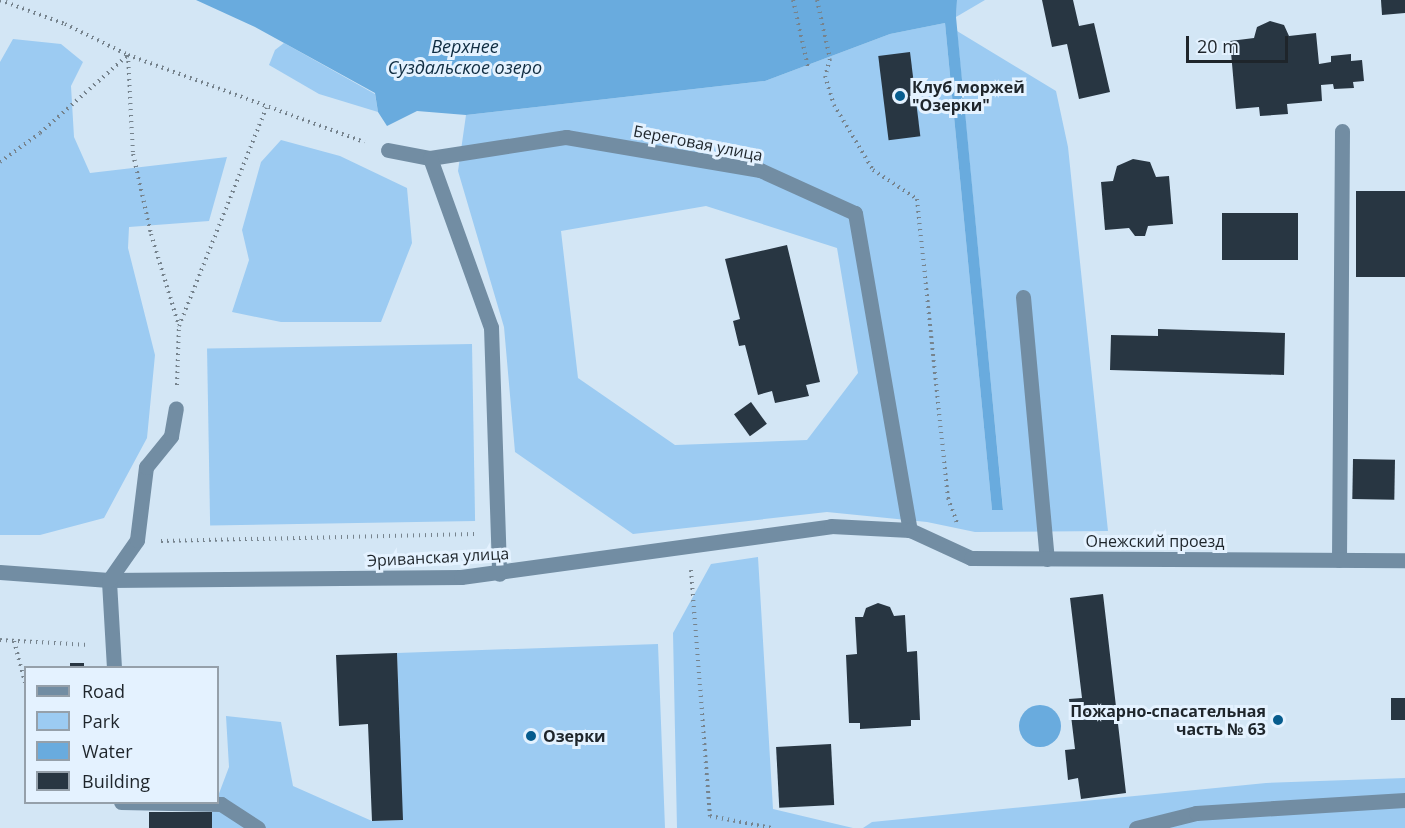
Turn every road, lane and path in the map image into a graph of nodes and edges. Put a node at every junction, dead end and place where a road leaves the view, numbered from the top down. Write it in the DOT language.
graph roads {
  1 [pos="0,0"];
  2 [pos="793,0"];
  3 [pos="817,0"];
  4 [pos="128,55"];
  5 [pos="808,67"];
  6 [pos="266,108"];
  7 [pos="1342,131"];
  8 [pos="388,150"];
  9 [pos="430,159"];
  10 [pos="0,162"];
  11 [pos="1023,297"];
  12 [pos="179,326"];
  13 [pos="176,408"];
  14 [pos="910,530"];
  15 [pos="498,533"];
  16 [pos="137,540"];
  17 [pos="689,543"];
  18 [pos="970,558"];
  19 [pos="1047,559"];
  20 [pos="1339,560"];
  21 [pos="1405,560"];
  22 [pos="0,572"];
  23 [pos="499,574"];
  24 [pos="109,580"];
  25 [pos="0,640"];
  26 [pos="14,641"];
  27 [pos="112,646"];
  28 [pos="114,666"];
  29 [pos="24,678"];
  30 [pos="1405,800"];
  31 [pos="219,804"];
  32 [pos="258,828"];
  33 [pos="772,828"];
  34 [pos="1136,828"];
  1 -- 4 [label="path"];
  2 -- 5 [label="path"];
  3 -- 18 [label="path"];
  4 -- 6 [label="path"];
  4 -- 10 [label="path"];
  4 -- 12 [label="path"];
  6 -- 8 [label="path"];
  6 -- 12 [label="path"];
  7 -- 20 [label="street"];
  8 -- 9 [label="street, Береговая улица"];
  9 -- 14 [label="street, Береговая улица"];
  9 -- 15 [label="street"];
  11 -- 19 [label="street"];
  12 -- 13 [label="path"];
  13 -- 16 [label="street"];
  14 -- 17 [label="street, Эриванская улица"];
  14 -- 18 [label="street, Онежский проезд"];
  15 -- 16 [label="path"];
  15 -- 23 [label="street"];
  16 -- 24 [label="street"];
  17 -- 23 [label="street, Эриванская улица"];
  17 -- 33 [label="path"];
  18 -- 19 [label="street, Онежский проезд"];
  19 -- 20 [label="street, Онежский проезд"];
  20 -- 21 [label="street, Онежский проезд"];
  22 -- 24 [label="street, Эриванская улица"];
  23 -- 24 [label="street, Эриванская улица"];
  24 -- 27 [label="street"];
  25 -- 26 [label="path"];
  26 -- 27 [label="path"];
  26 -- 29 [label="path"];
  27 -- 28 [label="street"];
  30 -- 34 [label="street"];
  31 -- 32 [label="street"];
}
